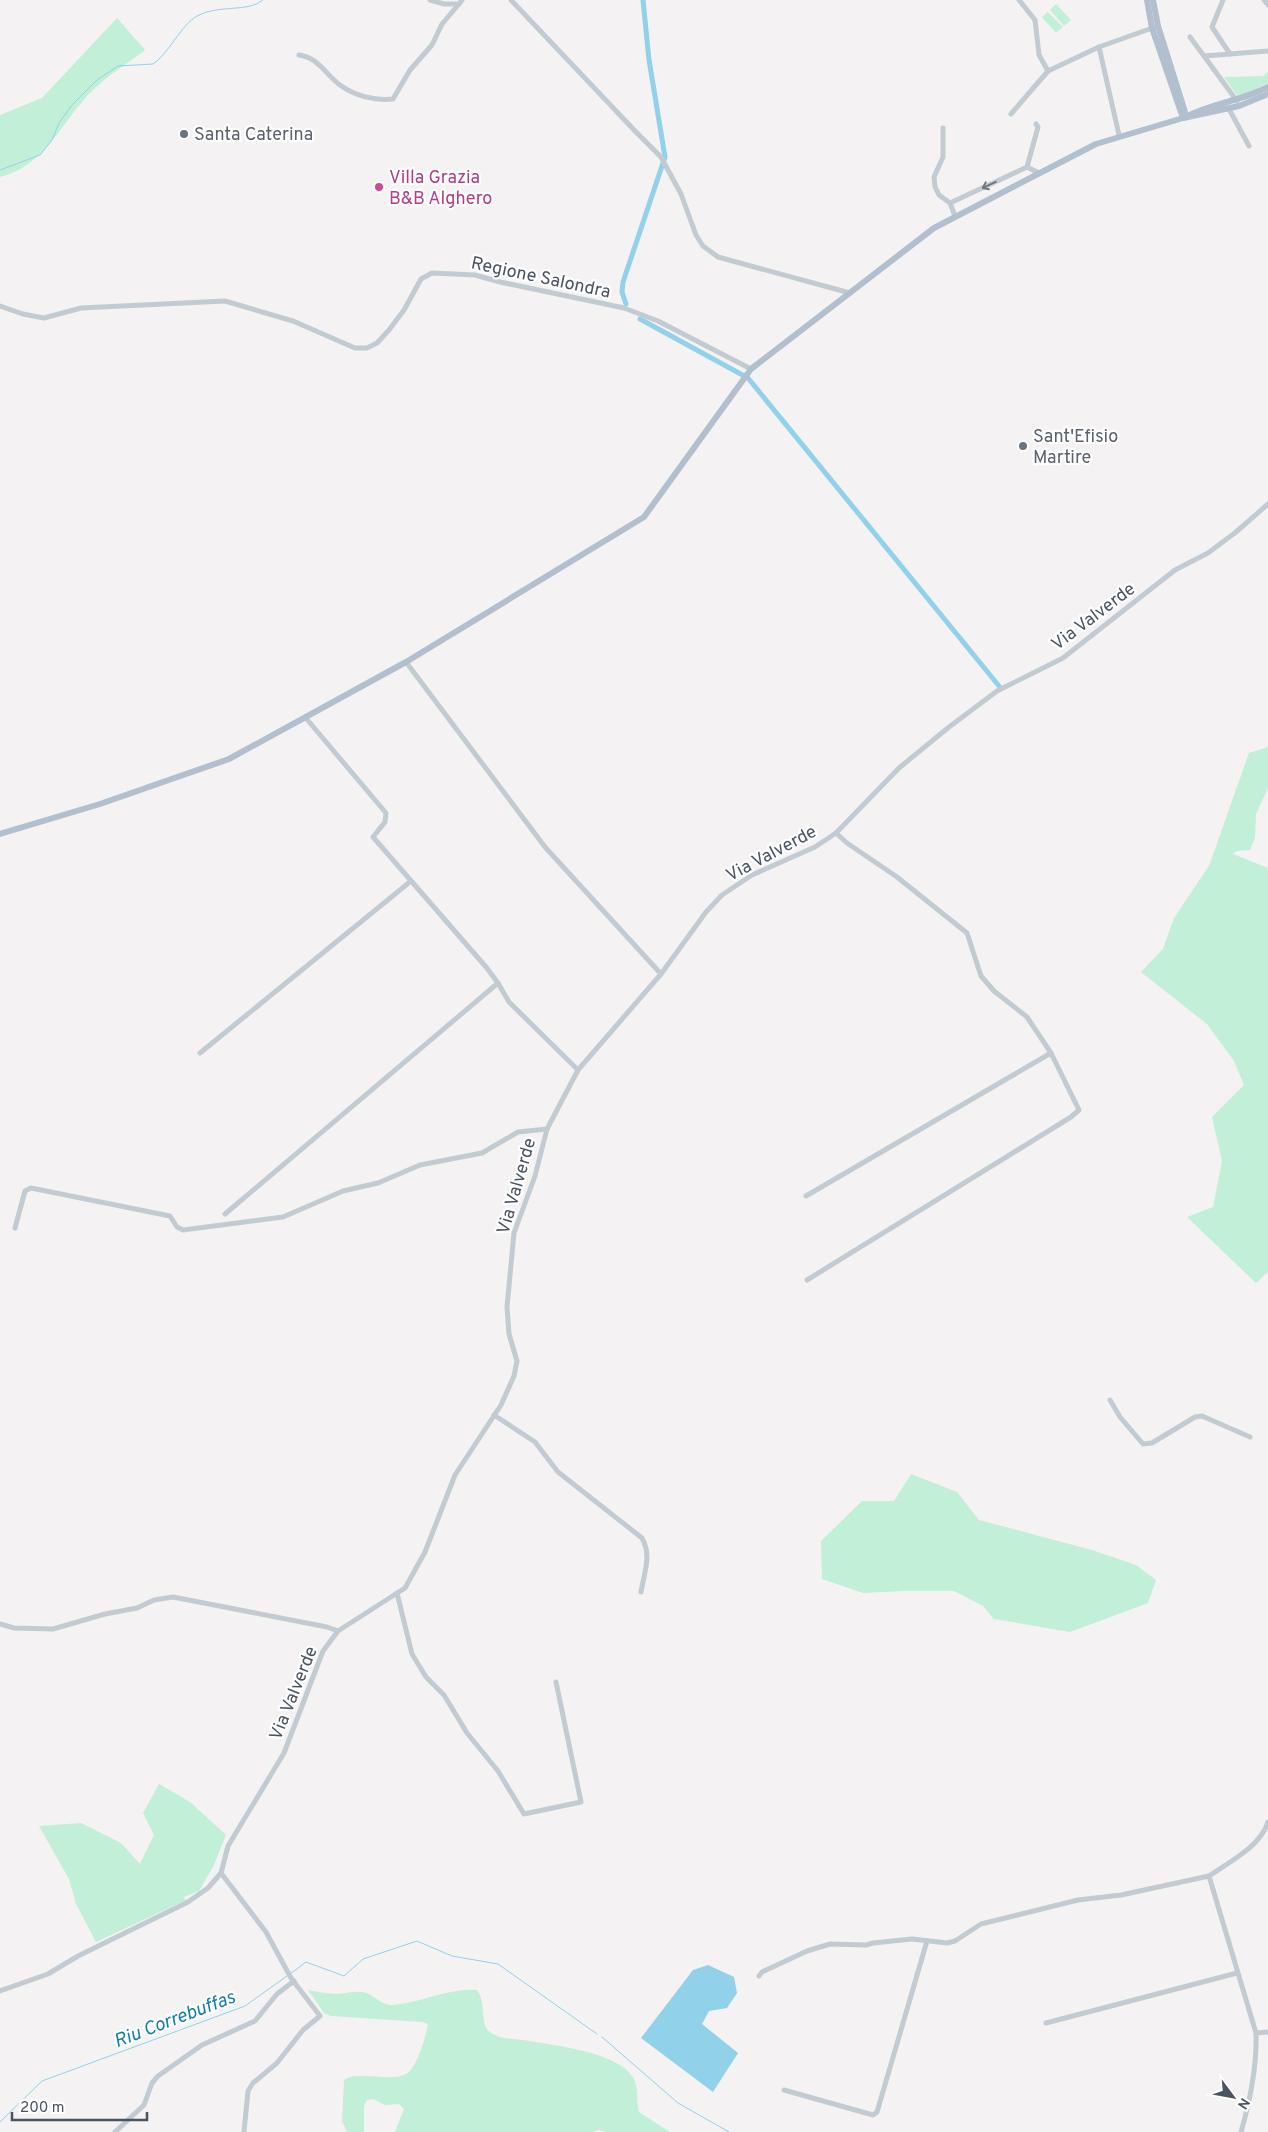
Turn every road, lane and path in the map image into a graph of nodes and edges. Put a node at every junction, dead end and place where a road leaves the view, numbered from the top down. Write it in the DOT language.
graph roads {
  1 [pos="430,0"];
  2 [pos="511,0"];
  3 [pos="1019,0"];
  4 [pos="1147,0"];
  5 [pos="1154,0"];
  6 [pos="1223,0"];
  7 [pos="1264,0"];
  8 [pos="461,2"];
  9 [pos="1268,5"];
  10 [pos="1155,27"];
  11 [pos="1190,37"];
  12 [pos="1100,48"];
  13 [pos="1268,51"];
  14 [pos="1230,54"];
  15 [pos="299,56"];
  16 [pos="1204,56"];
  17 [pos="1048,71"];
  18 [pos="1267,92"];
  19 [pos="1238,103"];
  20 [pos="1229,109"];
  21 [pos="1011,114"];
  22 [pos="1183,118"];
  23 [pos="1036,124"];
  24 [pos="943,128"];
  25 [pos="1120,135"];
  26 [pos="1249,146"];
  27 [pos="1027,167"];
  28 [pos="1039,173"];
  29 [pos="950,204"];
  30 [pos="955,216"];
  31 [pos="850,293"];
  32 [pos="0,306"];
  33 [pos="747,374"];
  34 [pos="1268,504"];
  35 [pos="406,662"];
  36 [pos="306,717"];
  37 [pos="836,833"];
  38 [pos="0,834"];
  39 [pos="411,881"];
  40 [pos="661,974"];
  41 [pos="498,983"];
  42 [pos="200,1053"];
  43 [pos="1051,1053"];
  44 [pos="578,1070"];
  45 [pos="547,1129"];
  46 [pos="806,1196"];
  47 [pos="225,1214"];
  48 [pos="15,1228"];
  49 [pos="807,1280"];
  50 [pos="1110,1400"];
  51 [pos="494,1415"];
  52 [pos="1250,1437"];
  53 [pos="641,1592"];
  54 [pos="397,1593"];
  55 [pos="0,1624"];
  56 [pos="338,1631"];
  57 [pos="556,1682"];
  58 [pos="1268,1822"];
  59 [pos="221,1873"];
  60 [pos="1209,1876"];
  61 [pos="927,1941"];
  62 [pos="1237,1973"];
  63 [pos="760,1976"];
  64 [pos="292,1980"];
  65 [pos="0,1991"];
  66 [pos="1046,2023"];
  67 [pos="1268,2032"];
  68 [pos="1256,2033"];
  69 [pos="784,2090"];
  70 [pos="115,2132"];
  71 [pos="244,2132"];
  72 [pos="1241,2132"];
  1 -- 8 [label="street"];
  2 -- 31 [label="street"];
  3 -- 17 [label="street"];
  4 -- 10 [label="main road"];
  5 -- 10 [label="main road"];
  6 -- 14 [label="street"];
  7 -- 9 [label="street"];
  8 -- 15 [label="street"];
  10 -- 12 [label="street"];
  10 -- 22 [label="main road"];
  11 -- 16 [label="street"];
  12 -- 17 [label="street"];
  12 -- 25 [label="street"];
  13 -- 14 [label="street"];
  14 -- 16 [label="street"];
  16 -- 19 [label="street"];
  17 -- 21 [label="street"];
  18 -- 19 [label="main road"];
  19 -- 20 [label="main road"];
  19 -- 22 [label="main road"];
  20 -- 22 [label="main road"];
  20 -- 26 [label="street"];
  22 -- 25 [label="main road"];
  23 -- 27 [label="street"];
  24 -- 29 [label="street"];
  25 -- 28 [label="main road"];
  27 -- 28 [label="street"];
  27 -- 29 [label="street, one-way"];
  28 -- 30 [label="main road"];
  29 -- 30 [label="street"];
  30 -- 31 [label="main road"];
  31 -- 33 [label="main road"];
  32 -- 33 [label="street, Regione Salondra"];
  33 -- 35 [label="main road"];
  34 -- 37 [label="street, Via Valverde"];
  35 -- 36 [label="main road"];
  35 -- 40 [label="street"];
  36 -- 38 [label="main road"];
  36 -- 39 [label="street"];
  37 -- 40 [label="street, Via Valverde"];
  37 -- 43 [label="street"];
  39 -- 41 [label="street"];
  39 -- 42 [label="street"];
  40 -- 44 [label="street, Via Valverde"];
  41 -- 44 [label="street"];
  41 -- 47 [label="street"];
  43 -- 46 [label="street"];
  43 -- 49 [label="street"];
  44 -- 45 [label="street, Via Valverde"];
  45 -- 48 [label="street"];
  45 -- 51 [label="street, Via Valverde"];
  50 -- 52 [label="street"];
  51 -- 53 [label="street"];
  51 -- 54 [label="street, Via Valverde"];
  54 -- 56 [label="street, Via Valverde"];
  54 -- 57 [label="street"];
  55 -- 56 [label="street"];
  56 -- 59 [label="street, Via Valverde"];
  58 -- 60 [label="street"];
  59 -- 64 [label="street"];
  59 -- 65 [label="street, Via Valverde"];
  60 -- 61 [label="street"];
  60 -- 62 [label="street"];
  61 -- 63 [label="street"];
  61 -- 69 [label="street"];
  62 -- 66 [label="street"];
  62 -- 68 [label="street"];
  64 -- 70 [label="street"];
  64 -- 71 [label="street"];
  67 -- 68 [label="street"];
  68 -- 72 [label="street"];
}
